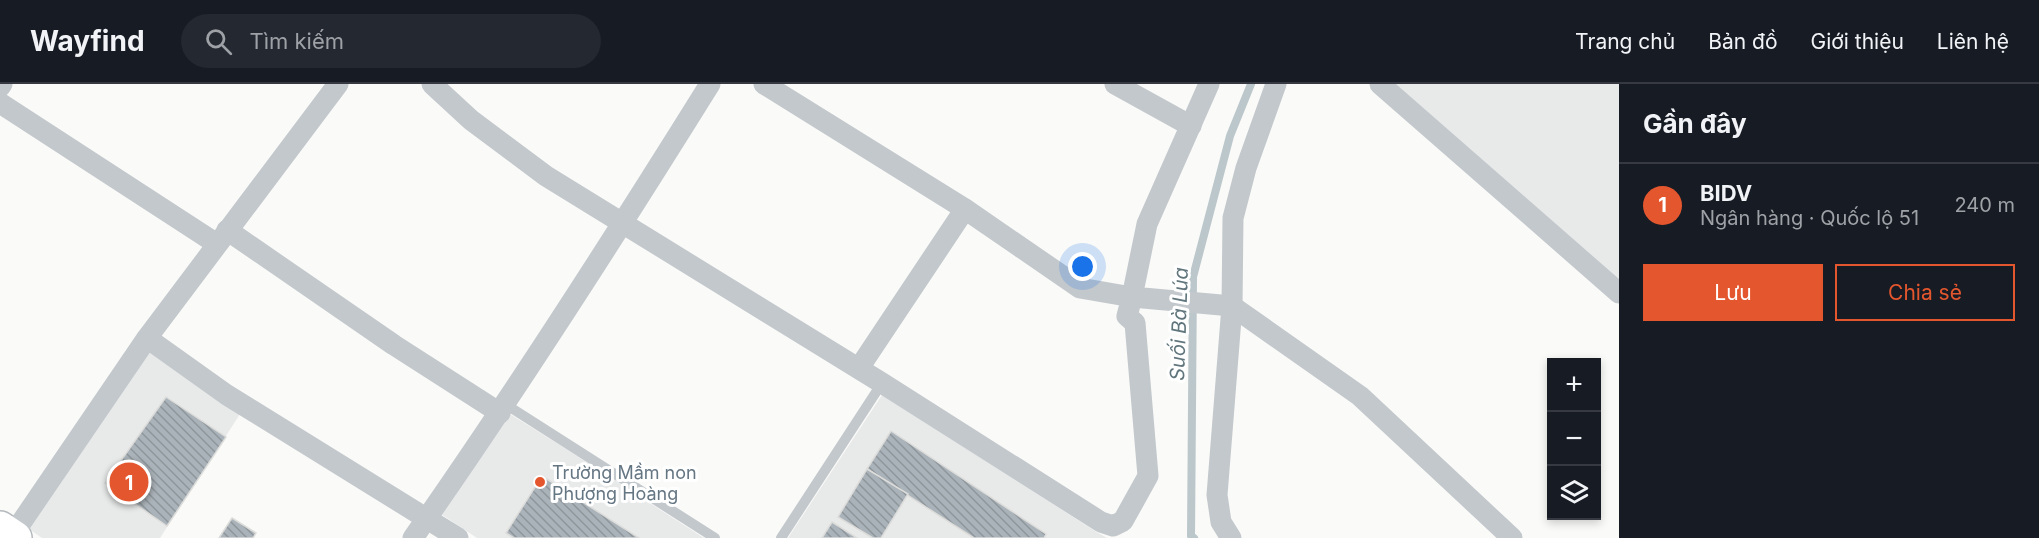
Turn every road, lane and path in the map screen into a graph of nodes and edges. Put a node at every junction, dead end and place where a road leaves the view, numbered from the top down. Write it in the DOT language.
graph roads {
  1 [pos="338,84"];
  2 [pos="432,84"];
  3 [pos="710,84"];
  4 [pos="764,84"];
  5 [pos="1115,84"];
  6 [pos="1209,84"];
  7 [pos="1276,84"];
  8 [pos="1380,84"];
  9 [pos="0,104"];
  10 [pos="1191,126"];
  11 [pos="965,208"];
  12 [pos="622,225"];
  13 [pos="222,237"];
  14 [pos="1619,292"];
  15 [pos="1132,297"];
  16 [pos="1232,306"];
  17 [pos="147,338"];
  18 [pos="859,368"];
  19 [pos="882,383"];
  20 [pos="502,408"];
  21 [pos="427,518"];
  22 [pos="9,534"];
  23 [pos="413,538"];
  24 [pos="458,538"];
  25 [pos="715,538"];
  26 [pos="781,538"];
  27 [pos="1231,538"];
  28 [pos="1512,538"];
  1 -- 13 [label="street"];
  2 -- 12 [label="street"];
  3 -- 12 [label="street"];
  4 -- 11 [label="street"];
  5 -- 10 [label="street"];
  6 -- 10 [label="street"];
  7 -- 16 [label="street"];
  8 -- 14 [label="street"];
  9 -- 13 [label="street"];
  10 -- 15 [label="street"];
  11 -- 15 [label="street"];
  11 -- 18 [label="street"];
  12 -- 18 [label="street"];
  12 -- 20 [label="street"];
  13 -- 17 [label="street"];
  13 -- 20 [label="street"];
  15 -- 16 [label="street"];
  15 -- 19 [label="street"];
  16 -- 27 [label="street"];
  16 -- 28 [label="street"];
  17 -- 21 [label="street"];
  17 -- 22 [label="street"];
  18 -- 19 [label="street"];
  19 -- 26 [label="lane"];
  20 -- 21 [label="street"];
  20 -- 25 [label="lane"];
  21 -- 23 [label="street"];
  21 -- 24 [label="street"];
}
